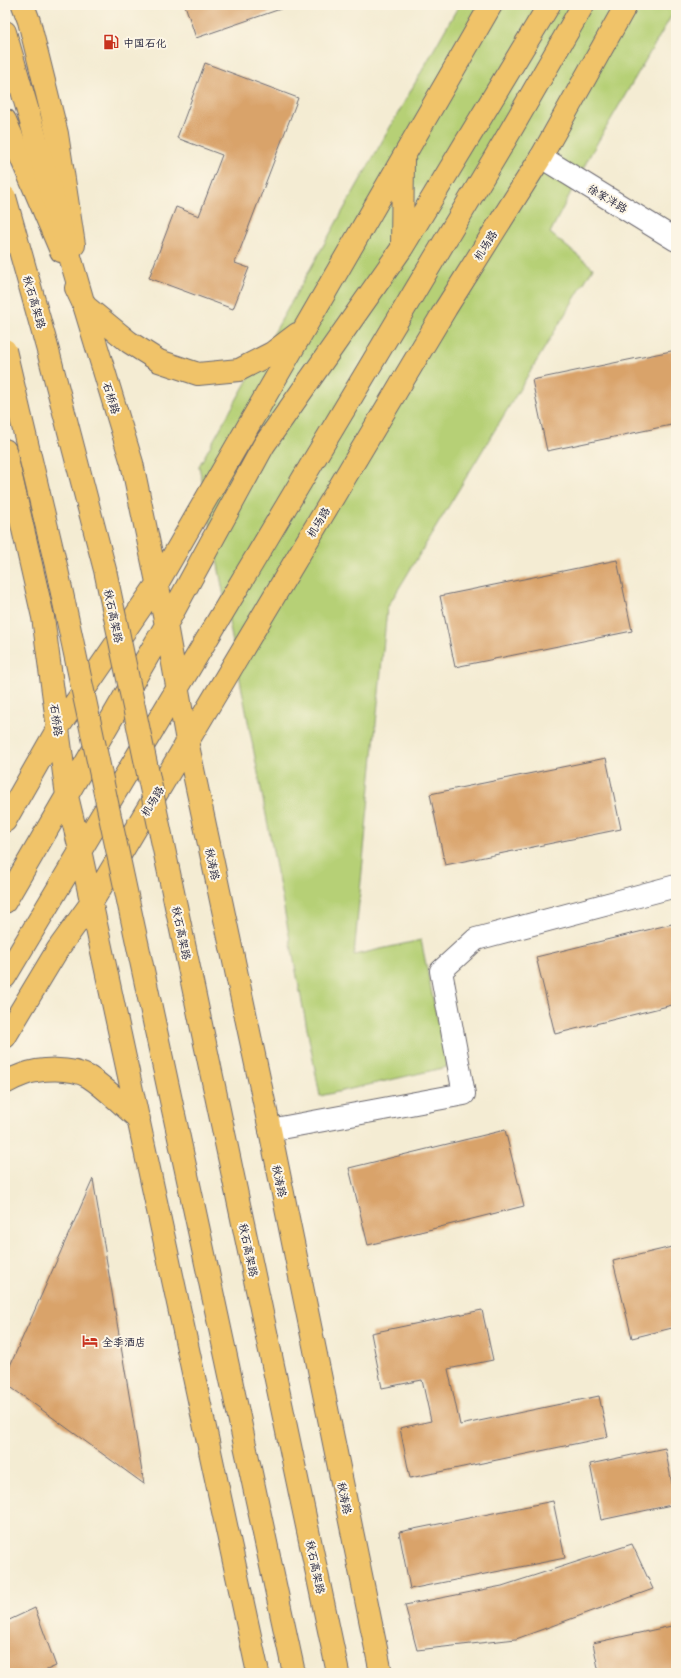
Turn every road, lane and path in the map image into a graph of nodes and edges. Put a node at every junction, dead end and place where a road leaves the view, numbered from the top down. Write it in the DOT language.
graph roads {
  1 [pos="23,5"];
  2 [pos="491,5"];
  3 [pos="549,5"];
  4 [pos="583,5"];
  5 [pos="626,5"];
  6 [pos="5,33"];
  7 [pos="5,120"];
  8 [pos="403,157"];
  9 [pos="541,157"];
  10 [pos="5,197"];
  11 [pos="676,240"];
  12 [pos="402,248"];
  13 [pos="84,305"];
  14 [pos="305,329"];
  15 [pos="5,350"];
  16 [pos="5,450"];
  17 [pos="157,584"];
  18 [pos="166,624"];
  19 [pos="178,688"];
  20 [pos="58,728"];
  21 [pos="187,741"];
  22 [pos="67,796"];
  23 [pos="5,820"];
  24 [pos="80,850"];
  25 [pos="676,886"];
  26 [pos="5,902"];
  27 [pos="92,902"];
  28 [pos="5,976"];
  29 [pos="5,1037"];
  30 [pos="5,1083"];
  31 [pos="139,1119"];
  32 [pos="270,1130"];
  33 [pos="258,1673"];
  34 [pos="294,1673"];
  35 [pos="338,1673"];
  36 [pos="381,1673"];
  1 -- 13 [label="main road"];
  2 -- 8 [label="main road"];
  3 -- 12 [label="main road"];
  4 -- 19 [label="main road"];
  5 -- 9 [label="main road, 机场路"];
  6 -- 13 [label="main road"];
  7 -- 13 [label="main road, 石桥路"];
  8 -- 12 [label="main road"];
  8 -- 14 [label="main road"];
  9 -- 11 [label="street, 徐家洋路"];
  9 -- 21 [label="main road, 机场路"];
  10 -- 35 [label="main road, 秋石高架路, bridge"];
  12 -- 18 [label="main road"];
  13 -- 14 [label="main road"];
  13 -- 17 [label="main road, 石桥路"];
  14 -- 17 [label="main road"];
  15 -- 34 [label="main road, bridge"];
  16 -- 20 [label="main road, 石桥路"];
  17 -- 18 [label="main road, 石桥路"];
  17 -- 20 [label="main road"];
  18 -- 19 [label="main road, 石桥路"];
  18 -- 22 [label="main road"];
  19 -- 21 [label="main road, 秋涛路"];
  19 -- 24 [label="main road"];
  20 -- 22 [label="main road, 石桥路"];
  20 -- 23 [label="main road"];
  21 -- 27 [label="main road, 机场路"];
  21 -- 32 [label="main road, 秋涛路"];
  22 -- 24 [label="main road, 石桥路"];
  22 -- 26 [label="main road"];
  24 -- 27 [label="main road"];
  24 -- 28 [label="main road"];
  25 -- 32 [label="street"];
  27 -- 29 [label="main road, 机场路"];
  27 -- 31 [label="main road"];
  30 -- 31 [label="main road"];
  31 -- 33 [label="main road"];
  32 -- 36 [label="main road, 秋涛路"];
}
